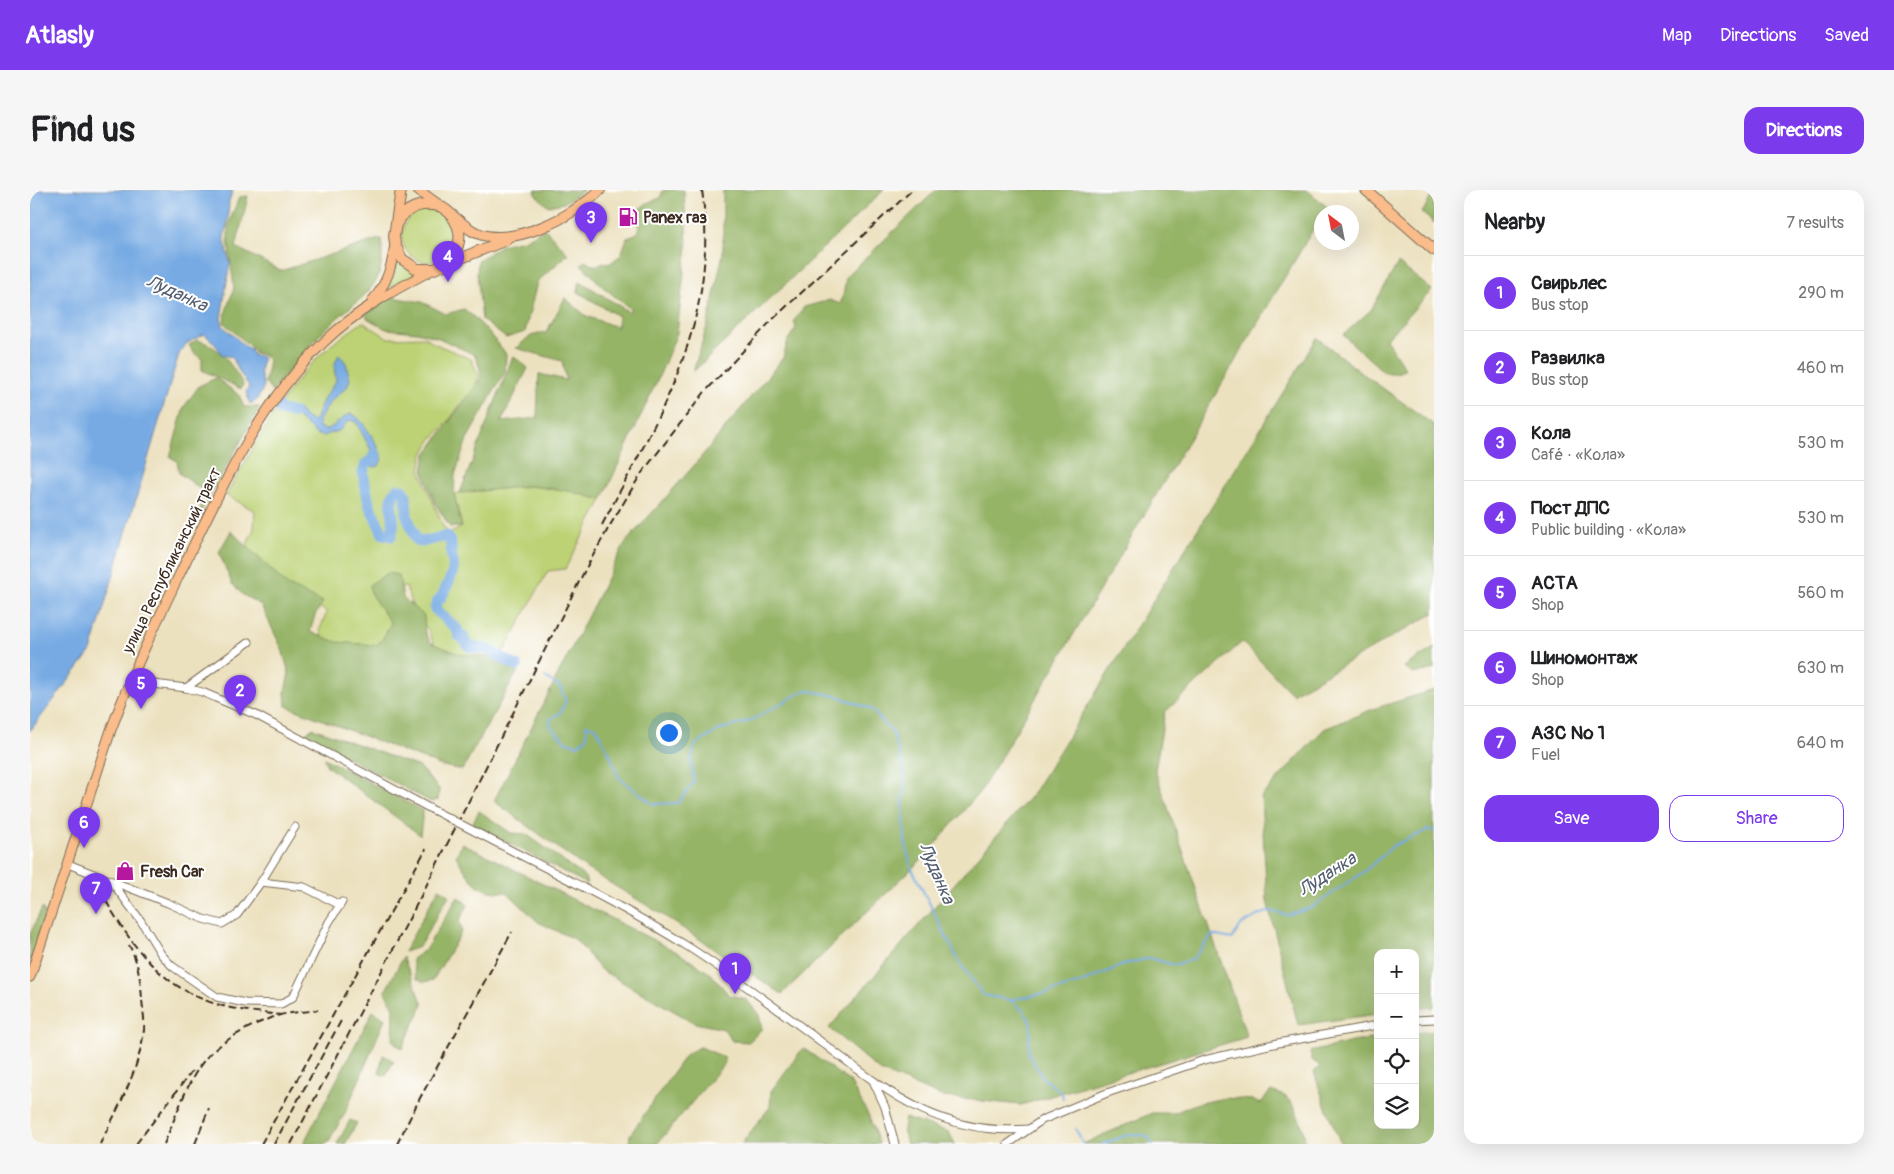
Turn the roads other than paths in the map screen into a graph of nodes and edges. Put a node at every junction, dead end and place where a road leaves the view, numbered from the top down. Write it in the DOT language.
graph roads {
  1 [pos="401,190"];
  2 [pos="418,190"];
  3 [pos="600,190"];
  4 [pos="1366,190"];
  5 [pos="438,206"];
  6 [pos="451,215"];
  7 [pos="395,228"];
  8 [pos="519,235"];
  9 [pos="395,244"];
  10 [pos="1434,250"];
  11 [pos="446,264"];
  12 [pos="434,269"];
  13 [pos="365,308"];
  14 [pos="249,642"];
  15 [pos="136,665"];
  16 [pos="146,683"];
  17 [pos="186,688"];
  18 [pos="125,691"];
  19 [pos="295,827"];
  20 [pos="68,864"];
  21 [pos="111,881"];
  22 [pos="261,882"];
  23 [pos="30,977"];
  24 [pos="1434,1019"];
  25 [pos="1419,1020"];
  26 [pos="1374,1026"];
  27 [pos="874,1083"];
  28 [pos="1029,1129"];
  29 [pos="895,1144"];
  30 [pos="1008,1144"];
  1 -- 7 [label="highway"];
  2 -- 5 [label="highway"];
  3 -- 8 [label="highway"];
  4 -- 10 [label="highway"];
  5 -- 6 [label="highway"];
  5 -- 7 [label="highway"];
  6 -- 8 [label="highway"];
  6 -- 11 [label="highway"];
  7 -- 9 [label="highway"];
  8 -- 11 [label="highway"];
  9 -- 12 [label="highway"];
  9 -- 13 [label="main road"];
  11 -- 12 [label="highway"];
  12 -- 13 [label="main road"];
  13 -- 15 [label="main road, улица Республиканский тракт"];
  14 -- 17 [label="street"];
  15 -- 16 [label="street"];
  15 -- 18 [label="main road, улица Республиканский тракт"];
  16 -- 17 [label="street"];
  16 -- 18 [label="street"];
  17 -- 27 [label="street, bridge"];
  18 -- 20 [label="main road, улица Республиканский тракт"];
  19 -- 22 [label="street"];
  20 -- 21 [label="street"];
  20 -- 23 [label="main road, улица Республиканский тракт"];
  21 -- 22 [label="street"];
  21 -- 22 [label="street"];
  24 -- 25 [label="street"];
  26 -- 28 [label="street"];
  27 -- 28 [label="street"];
  27 -- 29 [label="street"];
  28 -- 30 [label="street"];
}
